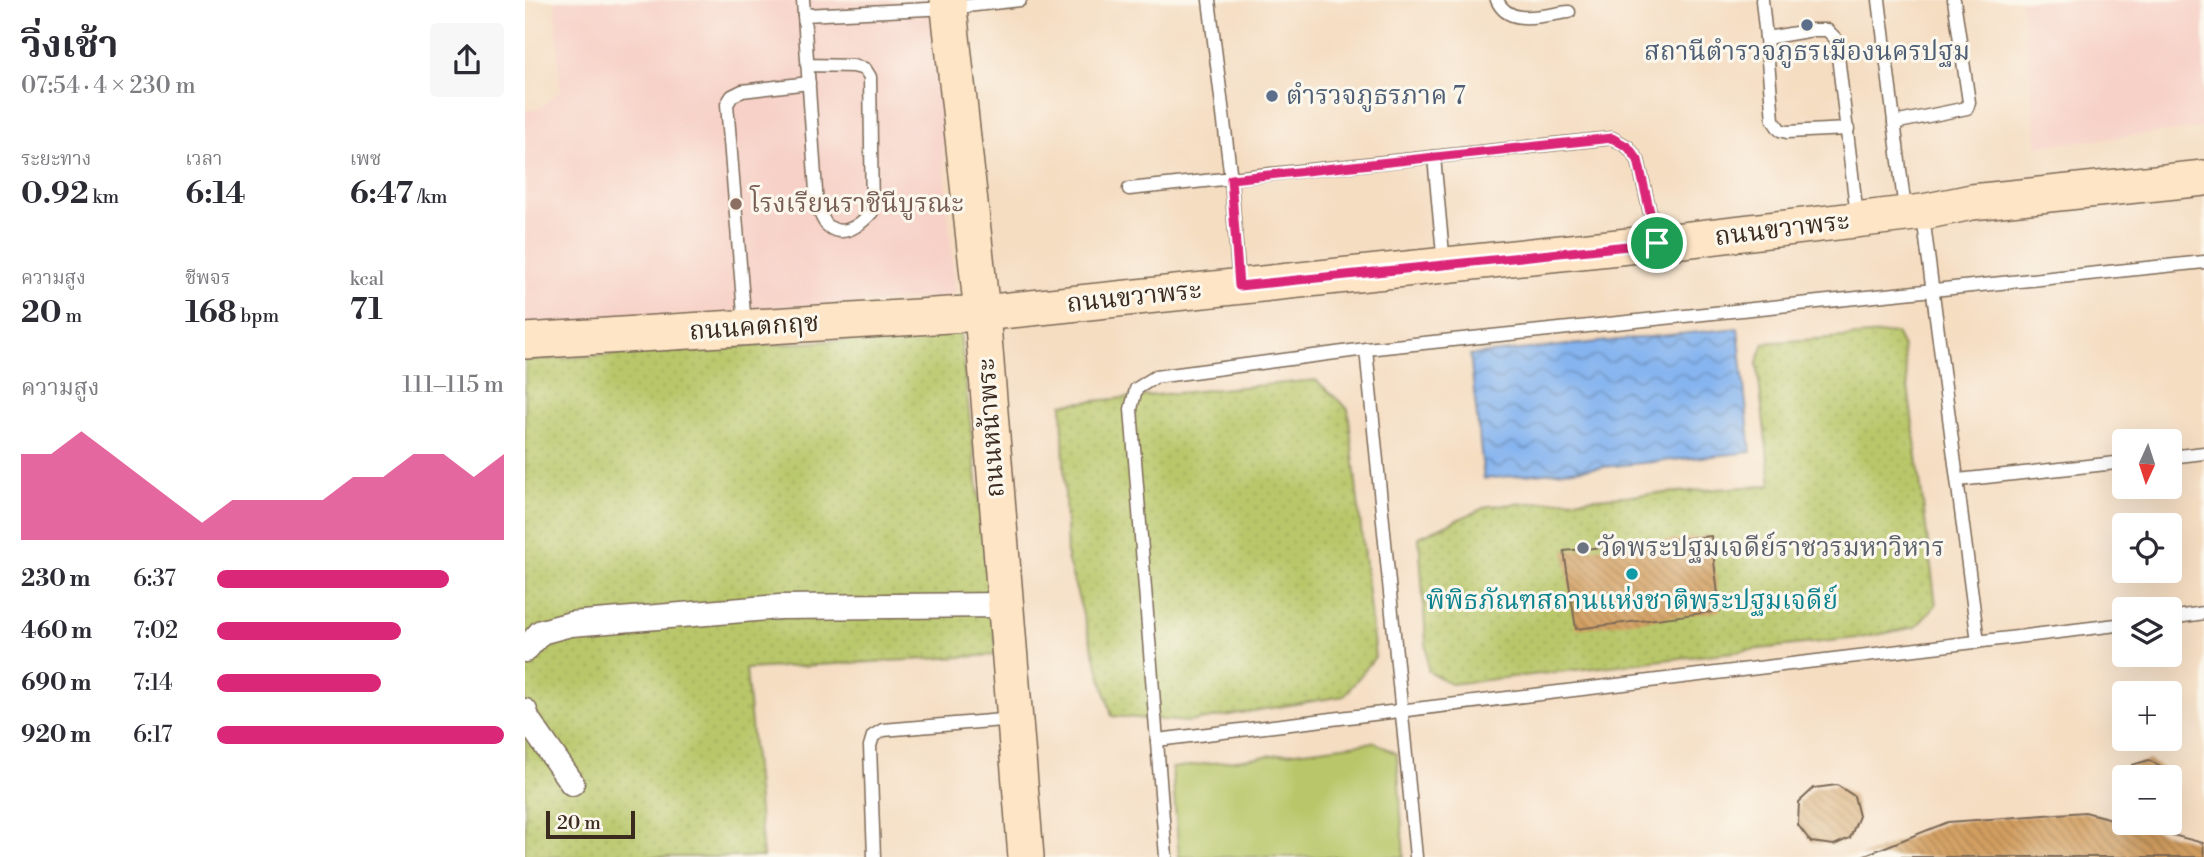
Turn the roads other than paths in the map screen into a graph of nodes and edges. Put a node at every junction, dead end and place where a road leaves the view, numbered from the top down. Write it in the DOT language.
graph roads {
  1 [pos="803,0"];
  2 [pos="1020,0"];
  3 [pos="1209,0"];
  4 [pos="1497,0"];
  5 [pos="1762,0"];
  6 [pos="1878,0"];
  7 [pos="1954,0"];
  8 [pos="948,4"];
  9 [pos="1569,12"];
  10 [pos="804,15"];
  11 [pos="1766,38"];
  12 [pos="807,65"];
  13 [pos="809,83"];
  14 [pos="1894,123"];
  15 [pos="1848,128"];
  16 [pos="1434,157"];
  17 [pos="2204,178"];
  18 [pos="1231,179"];
  19 [pos="1129,189"];
  20 [pos="1914,213"];
  21 [pos="1858,220"];
  22 [pos="1657,243"];
  23 [pos="2204,262"];
  24 [pos="1444,265"];
  25 [pos="1239,286"];
  26 [pos="1934,290"];
  27 [pos="982,313"];
  28 [pos="745,327"];
  29 [pos="525,341"];
  30 [pos="1366,349"];
  31 [pos="2204,453"];
  32 [pos="2182,456"];
  33 [pos="2112,463"];
  34 [pos="1958,480"];
  35 [pos="1005,605"];
  36 [pos="2204,613"];
  37 [pos="2182,616"];
  38 [pos="2112,626"];
  39 [pos="1978,642"];
  40 [pos="525,650"];
  41 [pos="1403,709"];
  42 [pos="525,711"];
  43 [pos="1015,719"];
  44 [pos="1157,740"];
  45 [pos="572,783"];
  46 [pos="874,857"];
  47 [pos="1026,857"];
  48 [pos="1166,857"];
  49 [pos="1416,857"];
  1 -- 10 [label="lane"];
  2 -- 8 [label="lane"];
  3 -- 18 [label="lane"];
  4 -- 9 [label="lane"];
  5 -- 11 [label="lane"];
  6 -- 14 [label="lane"];
  7 -- 14 [label="lane"];
  8 -- 10 [label="lane"];
  8 -- 27 [label="main road, ถนนหน้าพระ"];
  10 -- 12 [label="lane"];
  11 -- 15 [label="lane"];
  11 -- 15 [label="lane"];
  12 -- 13 [label="lane"];
  12 -- 13 [label="lane"];
  13 -- 28 [label="lane"];
  14 -- 20 [label="lane"];
  15 -- 21 [label="lane"];
  16 -- 18 [label="lane"];
  16 -- 22 [label="lane"];
  16 -- 24 [label="lane"];
  17 -- 20 [label="main road, ถนนขวาพระ"];
  18 -- 19 [label="lane"];
  18 -- 25 [label="lane"];
  20 -- 21 [label="main road, ถนนขวาพระ"];
  20 -- 26 [label="lane"];
  21 -- 22 [label="main road, ถนนขวาพระ"];
  22 -- 24 [label="main road, ถนนขวาพระ"];
  23 -- 26 [label="lane"];
  24 -- 25 [label="main road, ถนนขวาพระ"];
  25 -- 27 [label="main road, ถนนขวาพระ"];
  26 -- 30 [label="lane"];
  26 -- 34 [label="lane"];
  27 -- 28 [label="main road, ถนนคตกฤช"];
  27 -- 35 [label="main road, ถนนหน้าพระ"];
  28 -- 29 [label="main road, ถนนคตกฤช"];
  30 -- 41 [label="lane"];
  30 -- 44 [label="lane"];
  31 -- 32 [label="lane"];
  33 -- 34 [label="lane"];
  34 -- 39 [label="lane"];
  35 -- 40 [label="street"];
  35 -- 43 [label="main road, ถนนหน้าพระ"];
  36 -- 37 [label="lane"];
  38 -- 39 [label="lane"];
  39 -- 41 [label="lane"];
  41 -- 44 [label="lane"];
  41 -- 49 [label="lane"];
  42 -- 45 [label="street"];
  43 -- 46 [label="lane"];
  43 -- 47 [label="main road, ถนนหน้าพระ"];
  44 -- 48 [label="lane"];
}
